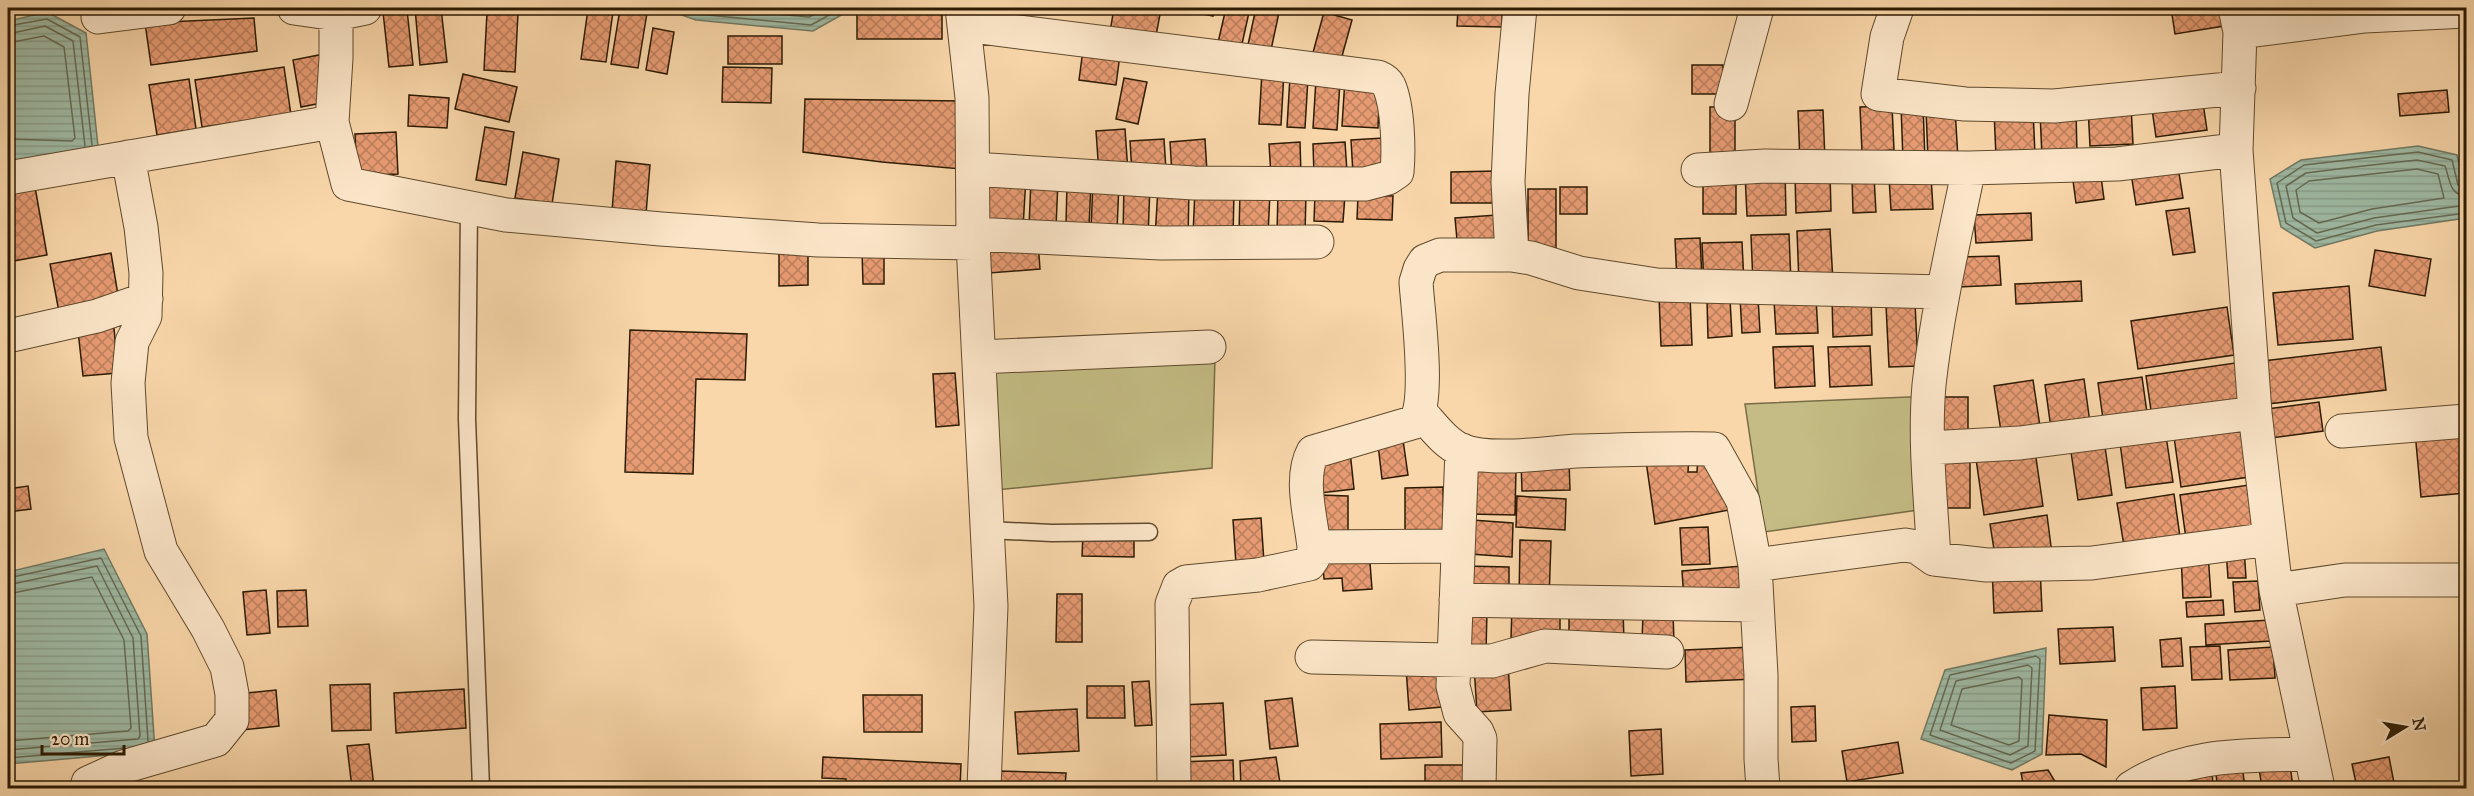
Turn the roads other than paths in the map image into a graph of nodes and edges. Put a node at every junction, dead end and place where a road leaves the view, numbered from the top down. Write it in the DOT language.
graph roads {
  1 [pos="169,8"];
  2 [pos="294,8"];
  3 [pos="1520,8"];
  4 [pos="1757,8"];
  5 [pos="1897,8"];
  6 [pos="351,11"];
  7 [pos="2374,11"];
  8 [pos="2466,11"];
  9 [pos="963,16"];
  10 [pos="98,17"];
  11 [pos="2237,20"];
  12 [pos="2239,88"];
  13 [pos="1731,104"];
  14 [pos="332,122"];
  15 [pos="2235,150"];
  16 [pos="128,157"];
  17 [pos="1969,168"];
  18 [pos="973,169"];
  19 [pos="1698,170"];
  20 [pos="8,178"];
  21 [pos="469,207"];
  22 [pos="973,238"];
  23 [pos="1317,242"];
  24 [pos="1512,255"];
  25 [pos="1943,292"];
  26 [pos="146,300"];
  27 [pos="8,336"];
  28 [pos="1209,347"];
  29 [pos="979,357"];
  30 [pos="1421,413"];
  31 [pos="2255,413"];
  32 [pos="2466,421"];
  33 [pos="2342,431"];
  34 [pos="1928,448"];
  35 [pos="1462,450"];
  36 [pos="988,530"];
  37 [pos="1149,532"];
  38 [pos="2270,539"];
  39 [pos="1458,546"];
  40 [pos="1314,548"];
  41 [pos="1934,559"];
  42 [pos="1755,565"];
  43 [pos="2466,580"];
  44 [pos="2276,590"];
  45 [pos="1456,600"];
  46 [pos="1757,605"];
  47 [pos="1666,652"];
  48 [pos="1312,657"];
  49 [pos="1454,661"];
  50 [pos="2310,754"];
  51 [pos="87,789"];
  52 [pos="481,789"];
  53 [pos="984,789"];
  54 [pos="1174,789"];
  55 [pos="1479,789"];
  56 [pos="1763,789"];
  57 [pos="2131,789"];
  58 [pos="2318,789"];
  1 -- 10 [label="street"];
  2 -- 6 [label="street"];
  3 -- 24 [label="street"];
  4 -- 13 [label="street"];
  5 -- 12 [label="street"];
  6 -- 14 [label="street"];
  7 -- 8 [label="street"];
  7 -- 11 [label="street"];
  9 -- 18 [label="street"];
  9 -- 18 [label="street"];
  11 -- 12 [label="street"];
  12 -- 15 [label="street"];
  14 -- 16 [label="street"];
  14 -- 21 [label="street"];
  15 -- 17 [label="street"];
  15 -- 31 [label="street"];
  16 -- 20 [label="street"];
  16 -- 26 [label="street"];
  17 -- 19 [label="street"];
  17 -- 25 [label="street"];
  18 -- 22 [label="street"];
  21 -- 22 [label="street"];
  21 -- 52 [label="lane"];
  22 -- 23 [label="street"];
  22 -- 29 [label="street"];
  24 -- 25 [label="street"];
  24 -- 30 [label="street"];
  25 -- 34 [label="street"];
  26 -- 27 [label="street"];
  26 -- 51 [label="street"];
  28 -- 29 [label="street"];
  29 -- 36 [label="street"];
  30 -- 35 [label="street"];
  30 -- 40 [label="street"];
  31 -- 34 [label="street"];
  31 -- 38 [label="street"];
  32 -- 33 [label="street"];
  34 -- 41 [label="street"];
  35 -- 39 [label="street"];
  35 -- 42 [label="street"];
  36 -- 37 [label="lane"];
  36 -- 53 [label="street"];
  38 -- 41 [label="street"];
  38 -- 44 [label="street"];
  39 -- 40 [label="street"];
  39 -- 45 [label="street"];
  40 -- 54 [label="street"];
  41 -- 42 [label="street"];
  42 -- 46 [label="street"];
  43 -- 44 [label="street"];
  44 -- 50 [label="street"];
  45 -- 46 [label="street"];
  45 -- 49 [label="street"];
  46 -- 56 [label="street"];
  47 -- 49 [label="street"];
  48 -- 49 [label="street"];
  49 -- 55 [label="street"];
  50 -- 57 [label="street"];
  50 -- 58 [label="street"];
}
